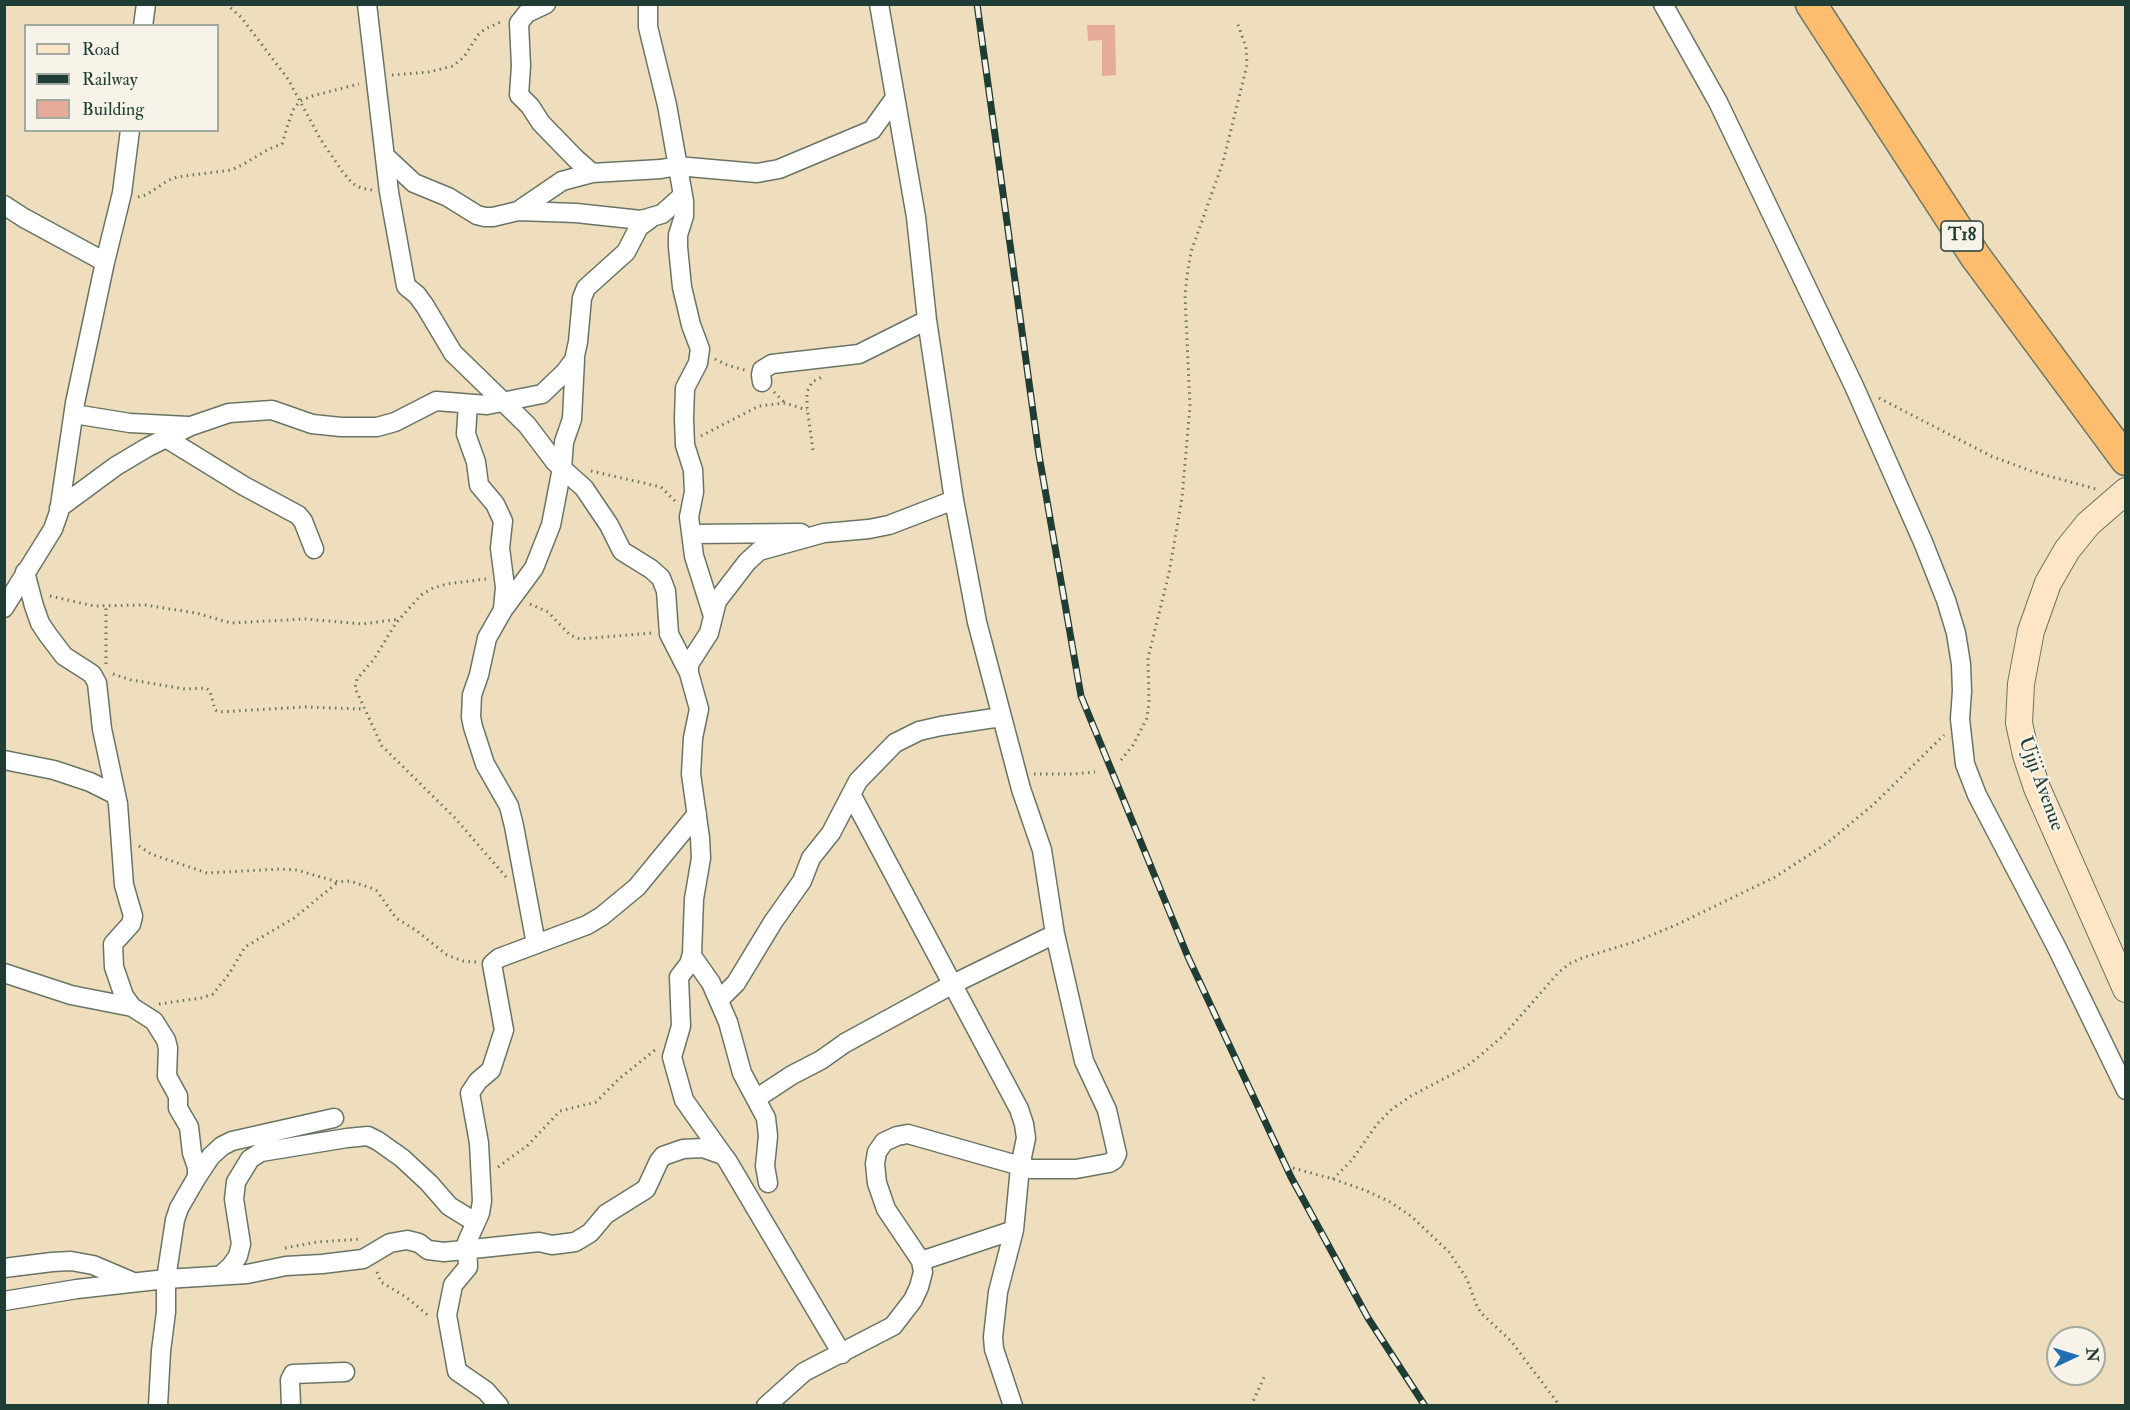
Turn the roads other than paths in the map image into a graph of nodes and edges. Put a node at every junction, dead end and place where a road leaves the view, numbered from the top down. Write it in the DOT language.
graph roads {
  1 [pos="146,4"];
  2 [pos="367,4"];
  3 [pos="546,4"];
  4 [pos="648,4"];
  5 [pos="879,4"];
  6 [pos="1663,4"];
  7 [pos="1811,4"];
  8 [pos="143,24"];
  9 [pos="895,98"];
  10 [pos="130,132"];
  11 [pos="385,156"];
  12 [pos="677,166"];
  13 [pos="592,173"];
  14 [pos="682,196"];
  15 [pos="4,205"];
  16 [pos="518,211"];
  17 [pos="650,219"];
  18 [pos="105,262"];
  19 [pos="927,320"];
  20 [pos="575,355"];
  21 [pos="762,382"];
  22 [pos="503,401"];
  23 [pos="468,404"];
  24 [pos="74,414"];
  25 [pos="190,426"];
  26 [pos="166,438"];
  27 [pos="2126,460"];
  28 [pos="563,467"];
  29 [pos="2123,493"];
  30 [pos="954,500"];
  31 [pos="59,508"];
  32 [pos="691,526"];
  33 [pos="824,533"];
  34 [pos="314,549"];
  35 [pos="26,580"];
  36 [pos="4,584"];
  37 [pos="507,605"];
  38 [pos="4,608"];
  39 [pos="713,616"];
  40 [pos="689,673"];
  41 [pos="1001,717"];
  42 [pos="4,760"];
  43 [pos="851,794"];
  44 [pos="116,795"];
  45 [pos="697,814"];
  46 [pos="1055,934"];
  47 [pos="536,944"];
  48 [pos="692,956"];
  49 [pos="4,973"];
  50 [pos="953,984"];
  51 [pos="2126,989"];
  52 [pos="719,1000"];
  53 [pos="132,1007"];
  54 [pos="2126,1090"];
  55 [pos="757,1098"];
  56 [pos="334,1118"];
  57 [pos="723,1155"];
  58 [pos="1020,1167"];
  59 [pos="197,1177"];
  60 [pos="768,1184"];
  61 [pos="475,1222"];
  62 [pos="1014,1230"];
  63 [pos="468,1250"];
  64 [pos="921,1262"];
  65 [pos="4,1268"];
  66 [pos="221,1275"];
  67 [pos="166,1279"];
  68 [pos="135,1282"];
  69 [pos="4,1301"];
  70 [pos="842,1354"];
  71 [pos="345,1372"];
  72 [pos="158,1406"];
  73 [pos="291,1406"];
  74 [pos="499,1406"];
  75 [pos="766,1406"];
  76 [pos="1013,1406"];
  1 -- 8 [label="street"];
  2 -- 11 [label="street"];
  3 -- 13 [label="street"];
  4 -- 12 [label="street"];
  5 -- 9 [label="street"];
  6 -- 54 [label="street"];
  7 -- 27 [label="highway, T18"];
  9 -- 12 [label="street"];
  9 -- 19 [label="street"];
  10 -- 18 [label="street"];
  11 -- 16 [label="street"];
  11 -- 22 [label="street"];
  12 -- 13 [label="street"];
  12 -- 14 [label="street"];
  13 -- 16 [label="street"];
  14 -- 17 [label="street"];
  14 -- 32 [label="street"];
  15 -- 18 [label="street"];
  16 -- 17 [label="street"];
  17 -- 20 [label="street"];
  18 -- 24 [label="street"];
  19 -- 21 [label="street"];
  19 -- 30 [label="street"];
  20 -- 22 [label="street"];
  20 -- 28 [label="street"];
  22 -- 23 [label="street"];
  22 -- 28 [label="street"];
  23 -- 25 [label="street"];
  23 -- 37 [label="street"];
  24 -- 25 [label="street"];
  24 -- 31 [label="street"];
  25 -- 26 [label="street"];
  26 -- 31 [label="street"];
  26 -- 34 [label="street"];
  28 -- 37 [label="street"];
  28 -- 40 [label="street"];
  29 -- 51 [label="main road, Ujiji Avenue"];
  30 -- 33 [label="street"];
  30 -- 41 [label="street"];
  31 -- 35 [label="street"];
  32 -- 33 [label="street"];
  32 -- 39 [label="street"];
  33 -- 39 [label="street"];
  35 -- 36 [label="street"];
  35 -- 38 [label="street"];
  35 -- 44 [label="street"];
  37 -- 47 [label="street"];
  39 -- 40 [label="street"];
  40 -- 45 [label="street"];
  41 -- 43 [label="street"];
  41 -- 46 [label="street"];
  42 -- 44 [label="street"];
  43 -- 50 [label="street"];
  43 -- 52 [label="street"];
  44 -- 53 [label="street"];
  45 -- 47 [label="street"];
  45 -- 48 [label="street"];
  46 -- 50 [label="street"];
  46 -- 58 [label="street"];
  47 -- 61 [label="street"];
  48 -- 52 [label="street"];
  48 -- 57 [label="street"];
  49 -- 53 [label="street"];
  50 -- 55 [label="street"];
  50 -- 58 [label="street"];
  52 -- 55 [label="street"];
  53 -- 59 [label="street"];
  55 -- 60 [label="street"];
  56 -- 59 [label="street"];
  57 -- 63 [label="street"];
  57 -- 70 [label="street"];
  58 -- 62 [label="street"];
  58 -- 64 [label="street"];
  59 -- 67 [label="street"];
  61 -- 63 [label="street"];
  61 -- 66 [label="street"];
  62 -- 64 [label="street"];
  62 -- 76 [label="street"];
  63 -- 66 [label="street"];
  63 -- 74 [label="street"];
  64 -- 70 [label="street"];
  65 -- 68 [label="street"];
  66 -- 67 [label="street"];
  67 -- 68 [label="street"];
  67 -- 72 [label="street"];
  68 -- 69 [label="street"];
  70 -- 75 [label="street"];
  71 -- 73 [label="street"];
}
